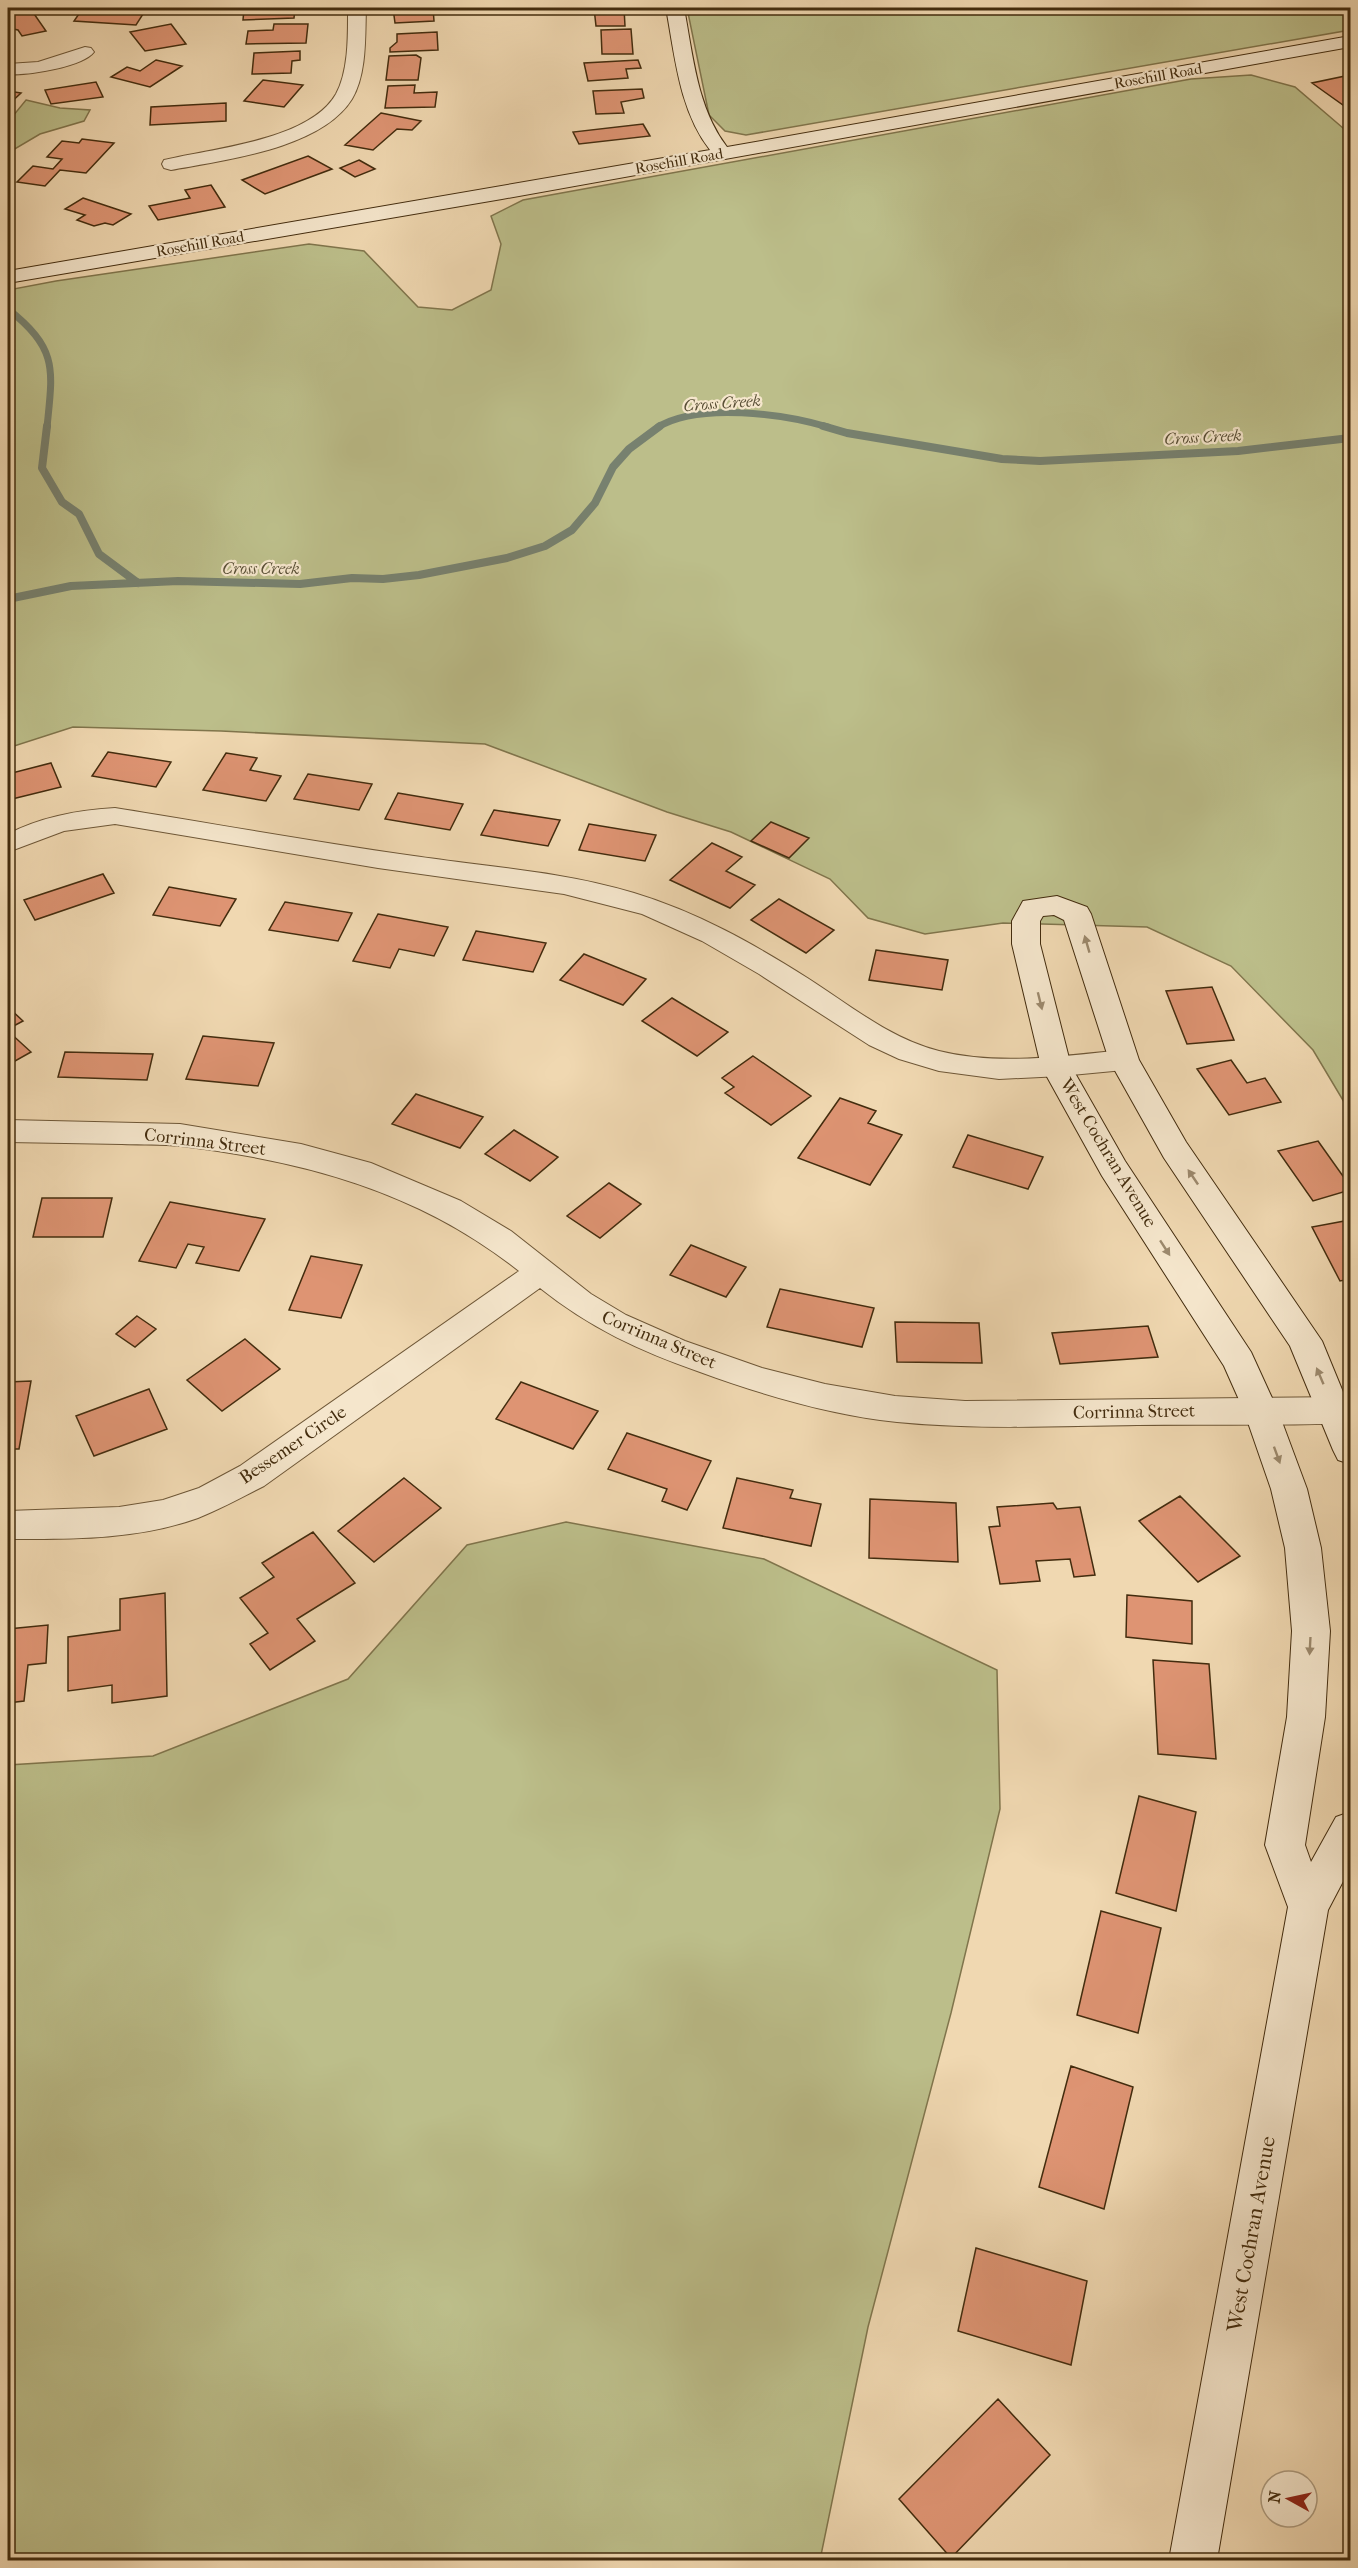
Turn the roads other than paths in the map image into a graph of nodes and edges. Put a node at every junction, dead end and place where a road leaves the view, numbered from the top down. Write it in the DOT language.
graph roads {
  1 [pos="357,8"];
  2 [pos="675,8"];
  3 [pos="1350,42"];
  4 [pos="85,52"];
  5 [pos="8,69"];
  6 [pos="722,153"];
  7 [pos="171,164"];
  8 [pos="8,278"];
  9 [pos="8,844"];
  10 [pos="1124,1060"];
  11 [pos="1056,1066"];
  12 [pos="8,1131"];
  13 [pos="542,1271"];
  14 [pos="1342,1410"];
  15 [pos="1261,1411"];
  16 [pos="1350,1450"];
  17 [pos="8,1525"];
  18 [pos="1350,1830"];
  19 [pos="1308,1907"];
  20 [pos="1193,2560"];
  1 -- 7 [label="street"];
  2 -- 6 [label="street"];
  3 -- 6 [label="street, Rosehill Road"];
  4 -- 5 [label="street"];
  6 -- 8 [label="street, Rosehill Road"];
  9 -- 11 [label="street"];
  10 -- 11 [label="street"];
  10 -- 11 [label="street, West Cochran Avenue, one-way"];
  14 -- 10 [label="street, West Cochran Avenue, one-way"];
  11 -- 15 [label="street, West Cochran Avenue, one-way"];
  12 -- 13 [label="street, Corrinna Street"];
  13 -- 15 [label="street, Corrinna Street"];
  13 -- 17 [label="street, Bessemer Circle"];
  14 -- 15 [label="street, Corrinna Street"];
  14 -- 16 [label="street, West Cochran Avenue"];
  15 -- 19 [label="street, West Cochran Avenue, one-way"];
  18 -- 19 [label="street, West Cochran Avenue"];
  19 -- 20 [label="street, West Cochran Avenue"];
}
